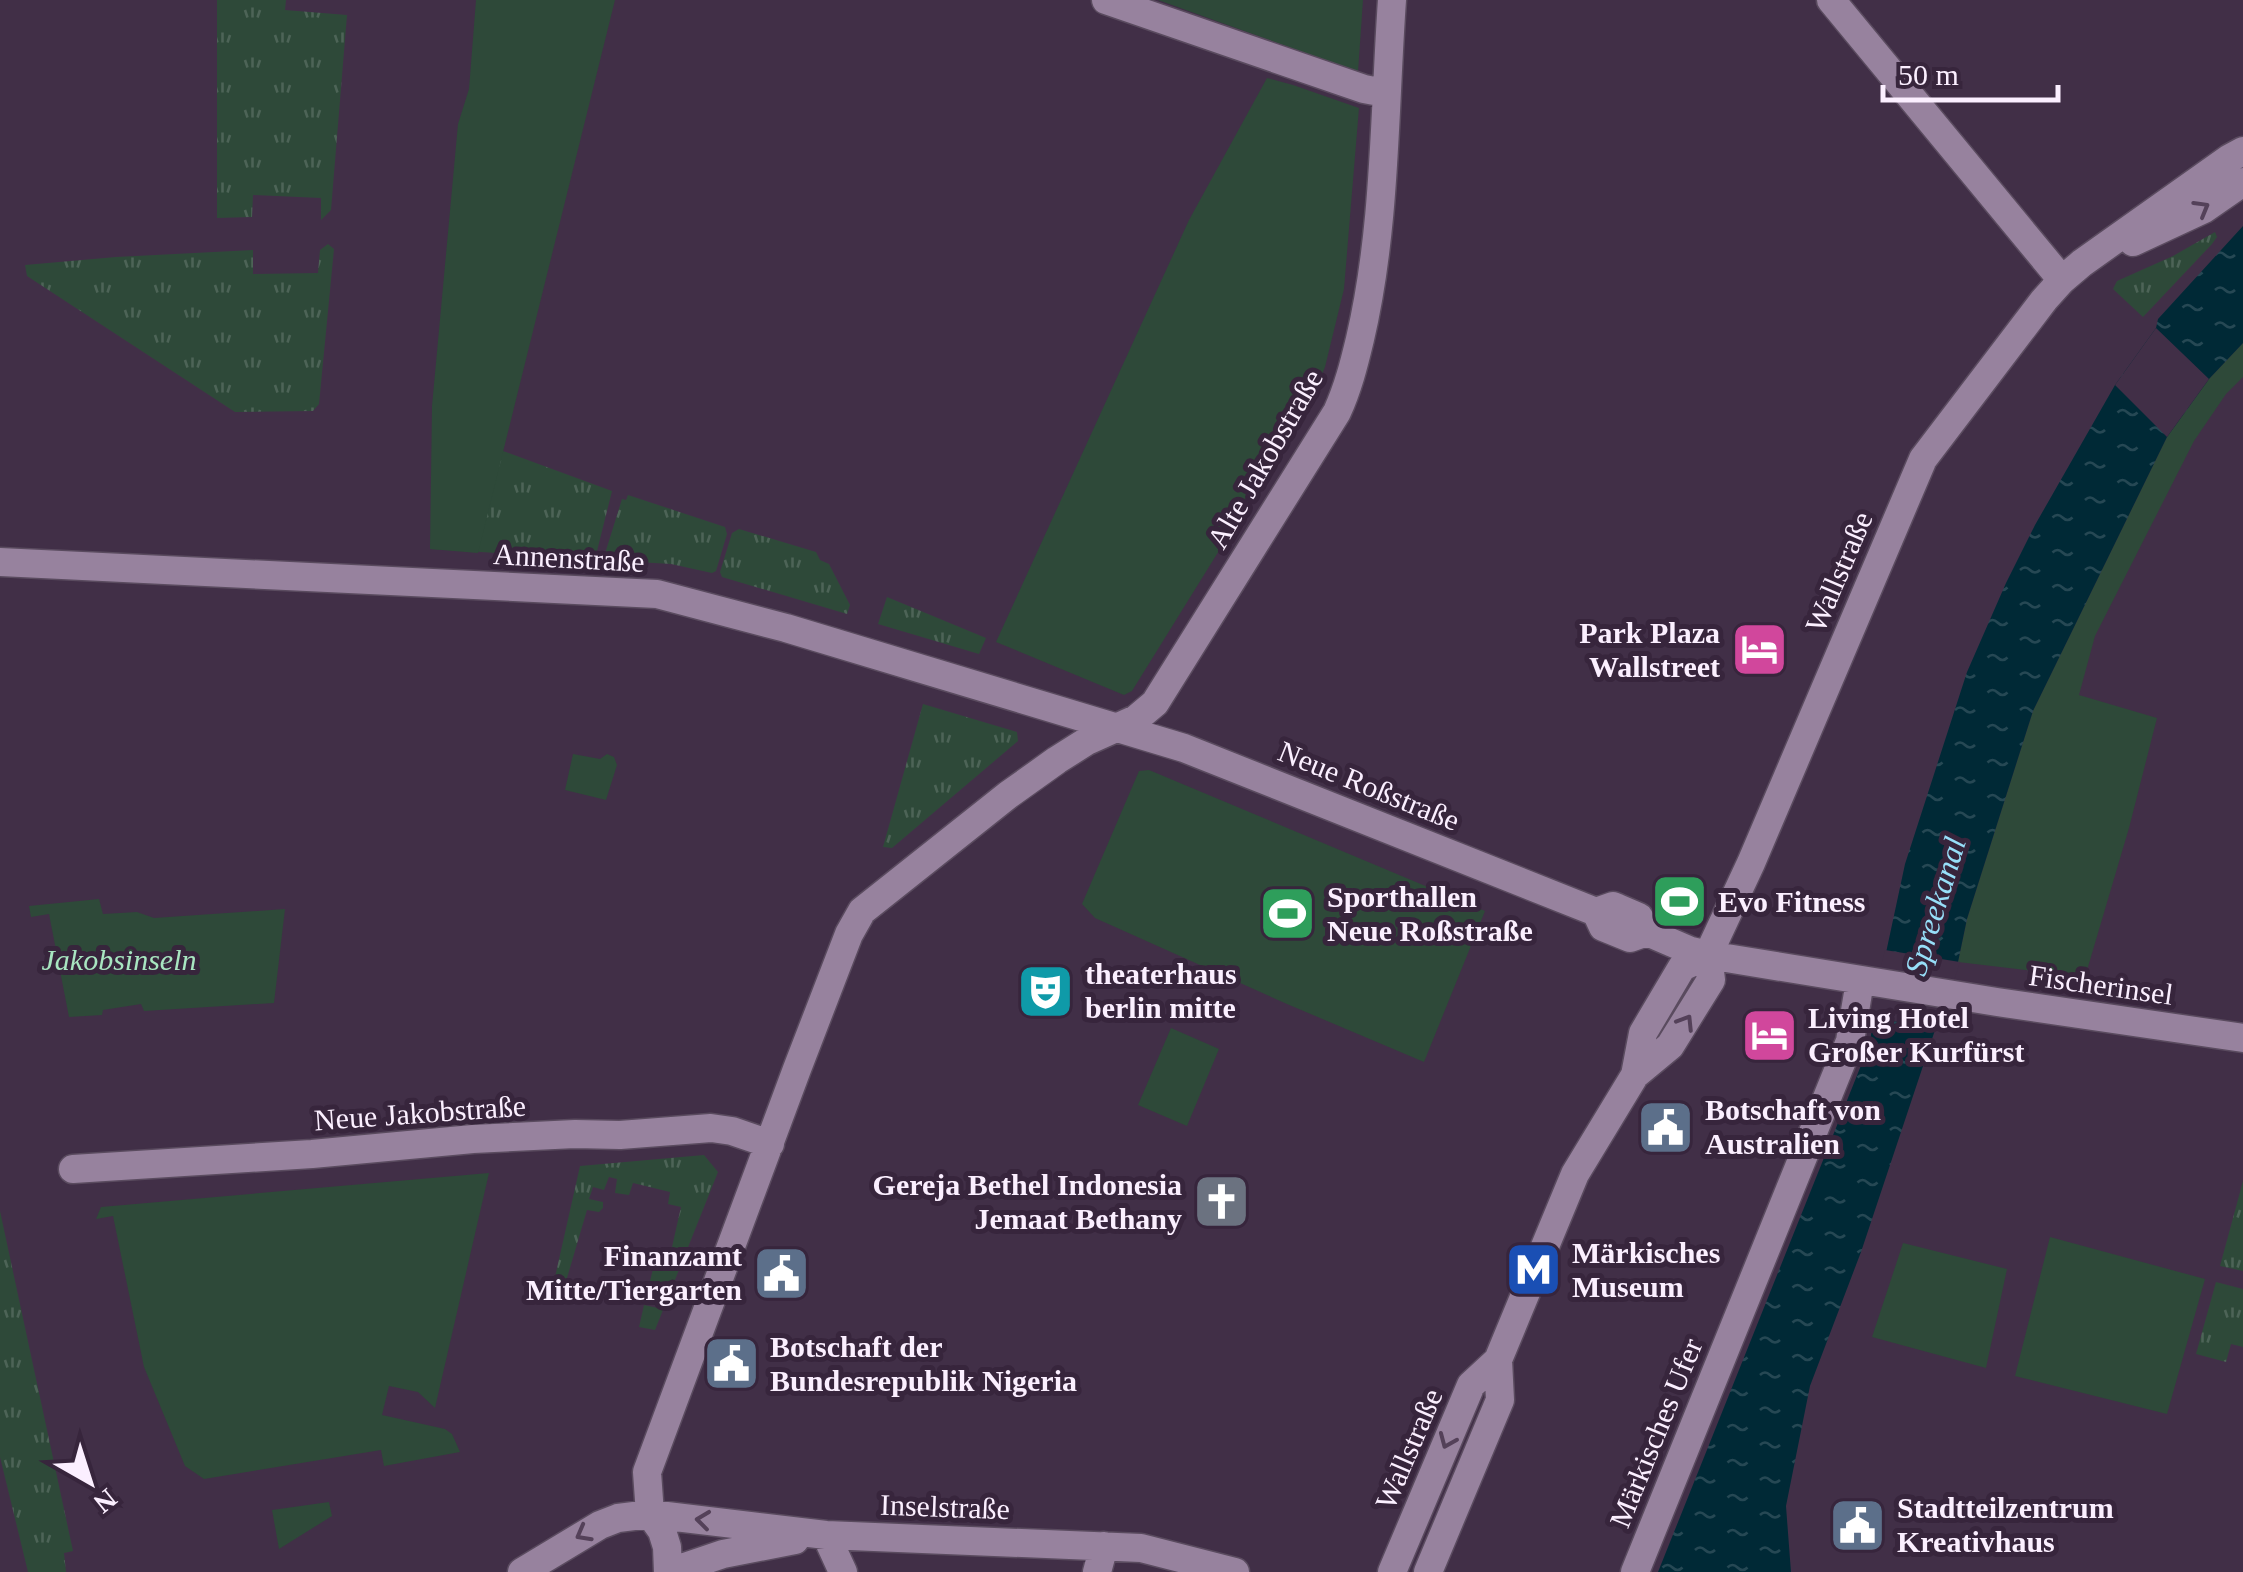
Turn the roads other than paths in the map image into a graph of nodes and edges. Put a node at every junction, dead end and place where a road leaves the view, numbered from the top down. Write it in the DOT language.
graph roads {
  1 [pos="1106,0"];
  2 [pos="1392,0"];
  3 [pos="1831,0"];
  4 [pos="1385,93"];
  5 [pos="2243,152"];
  6 [pos="2243,182"];
  7 [pos="2094,256"];
  8 [pos="2062,280"];
  9 [pos="0,562"];
  10 [pos="1116,728"];
  11 [pos="1708,955"];
  12 [pos="1869,982"];
  13 [pos="2243,1038"];
  14 [pos="770,1144"];
  15 [pos="73,1169"];
  16 [pos="1498,1360"];
  17 [pos="650,1514"];
  18 [pos="826,1535"];
  19 [pos="1100,1559"];
  20 [pos="522,1572"];
  21 [pos="669,1572"];
  22 [pos="843,1572"];
  23 [pos="1235,1572"];
  24 [pos="1392,1572"];
  25 [pos="1428,1572"];
  26 [pos="1635,1572"];
  1 -- 4 [label="street"];
  2 -- 4 [label="street, Alte Jakobstraße"];
  3 -- 8 [label="street"];
  4 -- 10 [label="street, Alte Jakobstraße"];
  5 -- 7 [label="street, Wallstraße"];
  7 -- 6 [label="street, Wallstraße, one-way"];
  7 -- 8 [label="street, Wallstraße"];
  8 -- 11 [label="street, Wallstraße"];
  9 -- 10 [label="street, Annenstraße"];
  10 -- 11 [label="street, Neue Roßstraße"];
  10 -- 14 [label="street"];
  11 -- 12 [label="street, Neue Roßstraße"];
  11 -- 16 [label="street, Wallstraße"];
  12 -- 13 [label="street, Fischerinsel"];
  12 -- 26 [label="street, Märkisches Ufer"];
  14 -- 15 [label="street, Neue Jakobstraße"];
  14 -- 17 [label="street"];
  16 -- 24 [label="street, Wallstraße, one-way"];
  16 -- 25 [label="street, Wallstraße"];
  18 -- 17 [label="street, Inselstraße, one-way"];
  17 -- 20 [label="street, Inselstraße, one-way"];
  17 -- 21 [label="street"];
  18 -- 19 [label="street, Inselstraße"];
  18 -- 21 [label="street"];
  18 -- 22 [label="street"];
  19 -- 23 [label="street, Inselstraße"];
}
